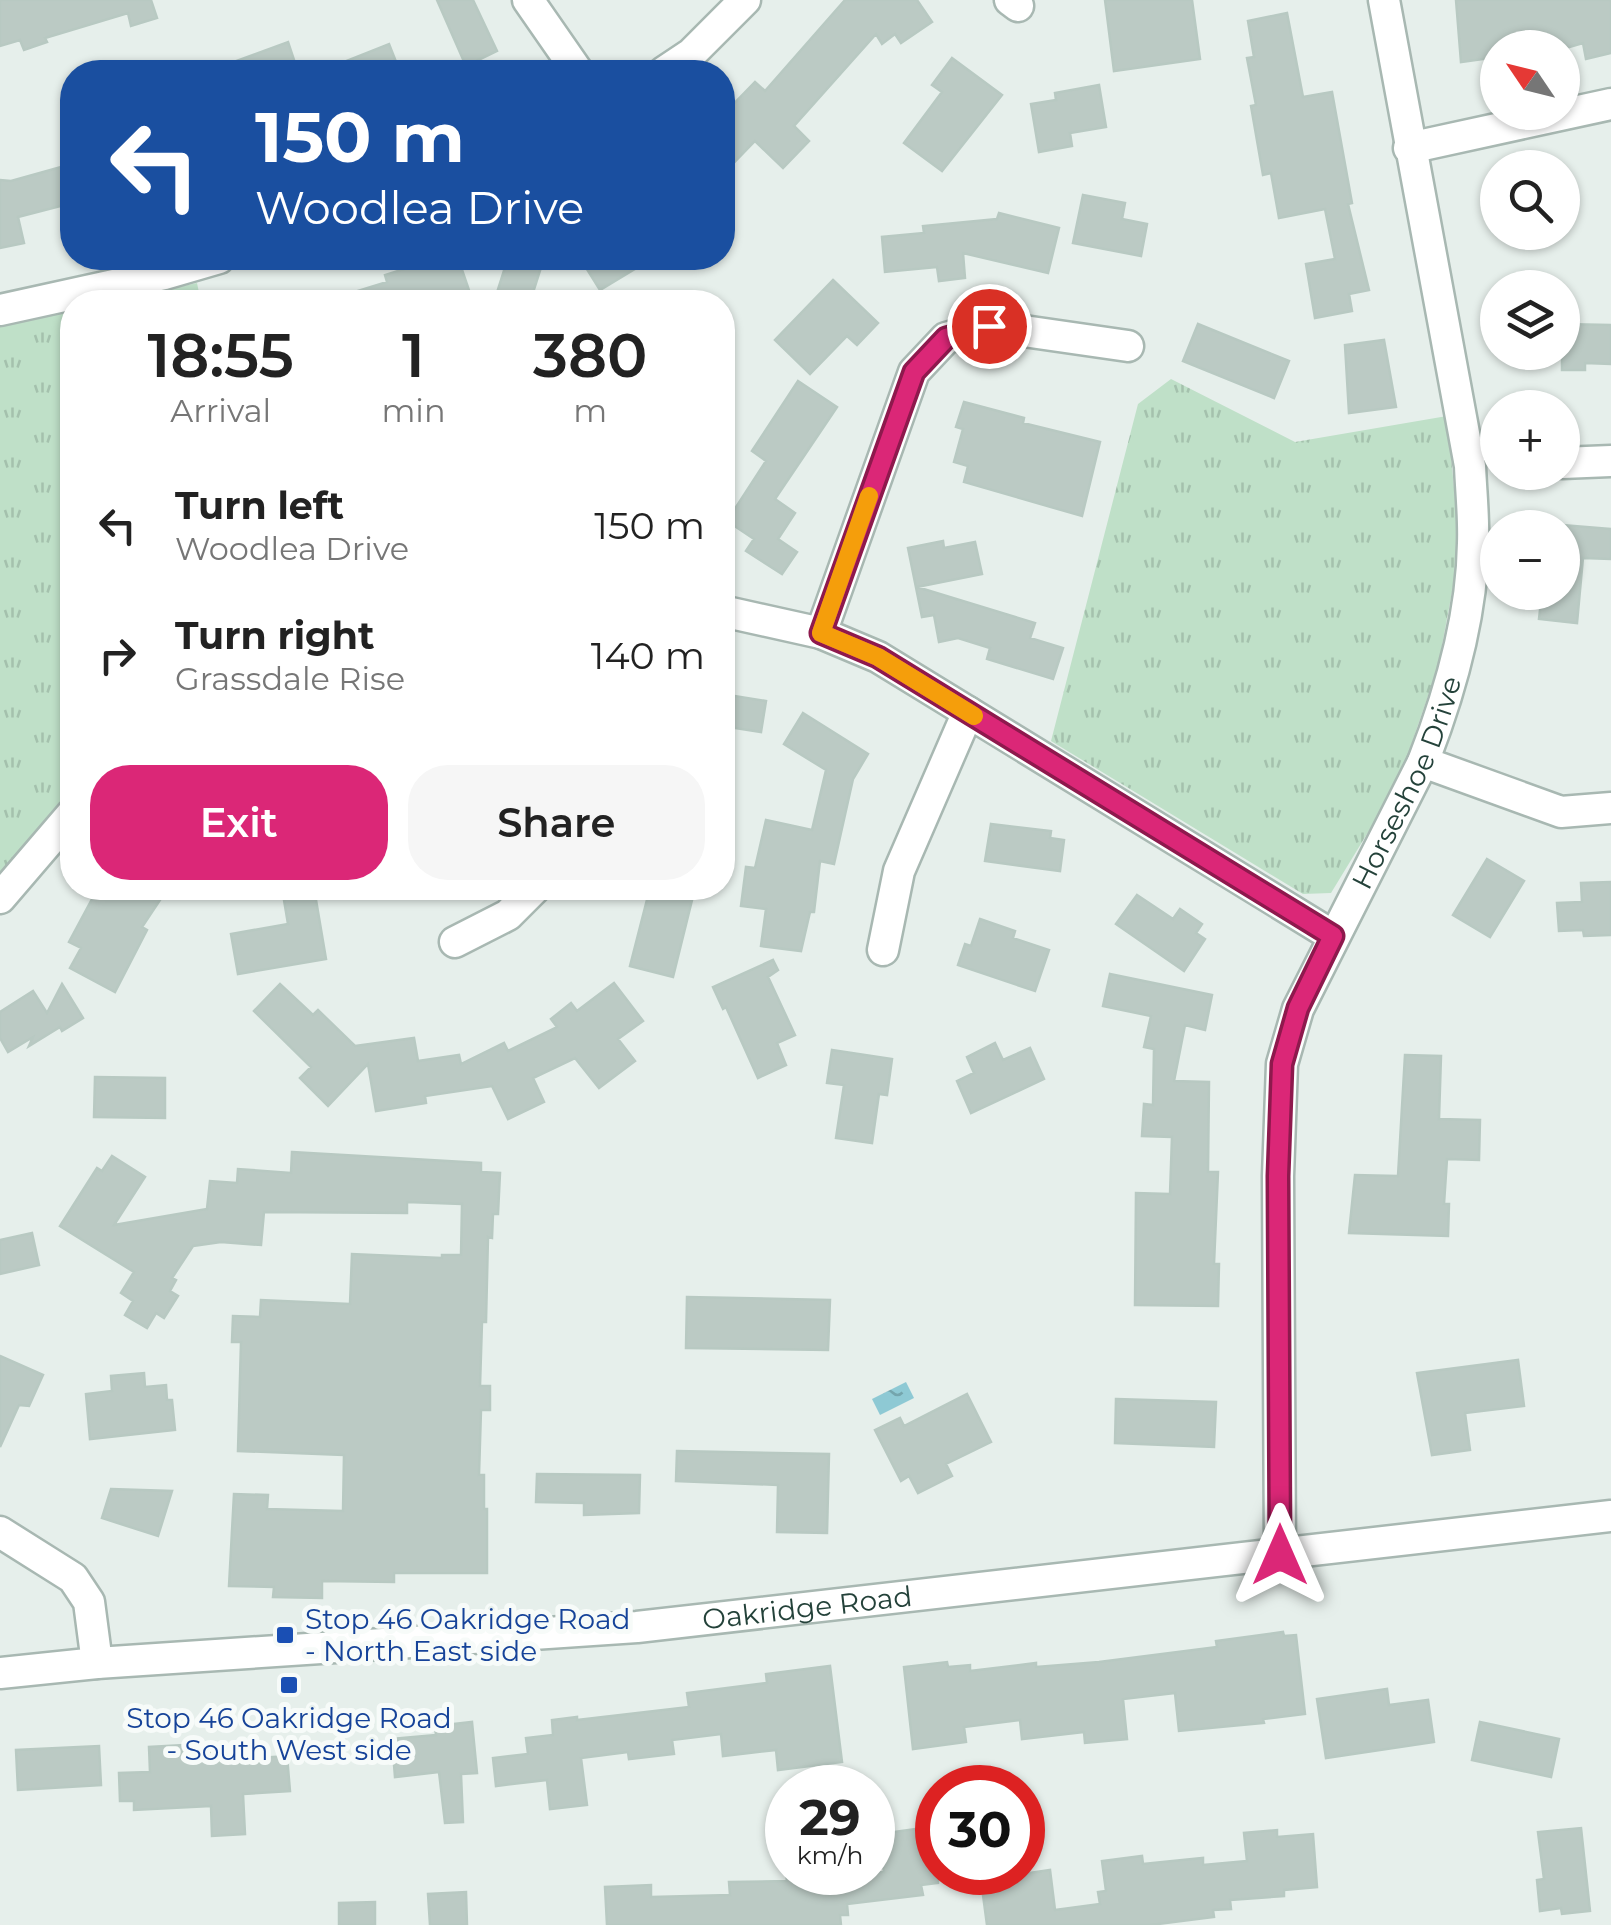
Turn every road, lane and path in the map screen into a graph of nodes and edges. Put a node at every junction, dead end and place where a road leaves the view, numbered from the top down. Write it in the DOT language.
graph roads {
  1 [pos="528,0"];
  2 [pos="744,0"];
  3 [pos="1384,0"];
  4 [pos="570,60"];
  5 [pos="682,60"];
  6 [pos="1611,104"];
  7 [pos="1409,148"];
  8 [pos="178,270"];
  9 [pos="91,290"];
  10 [pos="60,297"];
  11 [pos="0,310"];
  12 [pos="1128,346"];
  13 [pos="1480,448"];
  14 [pos="1611,461"];
  15 [pos="1580,462"];
  16 [pos="1481,490"];
  17 [pos="735,614"];
  18 [pos="821,633"];
  19 [pos="968,712"];
  20 [pos="1422,762"];
  21 [pos="1611,808"];
  22 [pos="60,828"];
  23 [pos="0,898"];
  24 [pos="523,900"];
  25 [pos="1333,936"];
  26 [pos="456,942"];
  27 [pos="882,950"];
  28 [pos="1611,1516"];
  29 [pos="0,1532"];
  30 [pos="1280,1555"];
  31 [pos="97,1663"];
  32 [pos="0,1673"];
  1 -- 4 [label="street"];
  2 -- 5 [label="street"];
  3 -- 7 [label="street, Horseshoe Drive"];
  6 -- 7 [label="street"];
  7 -- 13 [label="street, Horseshoe Drive"];
  8 -- 9 [label="street"];
  10 -- 11 [label="street"];
  12 -- 18 [label="street"];
  14 -- 15 [label="street"];
  16 -- 20 [label="street, Horseshoe Drive"];
  17 -- 18 [label="street"];
  18 -- 19 [label="street"];
  19 -- 25 [label="street"];
  19 -- 27 [label="street"];
  20 -- 21 [label="street"];
  20 -- 25 [label="street, Horseshoe Drive"];
  22 -- 23 [label="street"];
  24 -- 26 [label="street"];
  25 -- 30 [label="street, Horseshoe Drive"];
  28 -- 30 [label="street, Oakridge Road"];
  29 -- 31 [label="street"];
  30 -- 31 [label="street, Oakridge Road"];
  31 -- 32 [label="street, Oakridge Road"];
}
